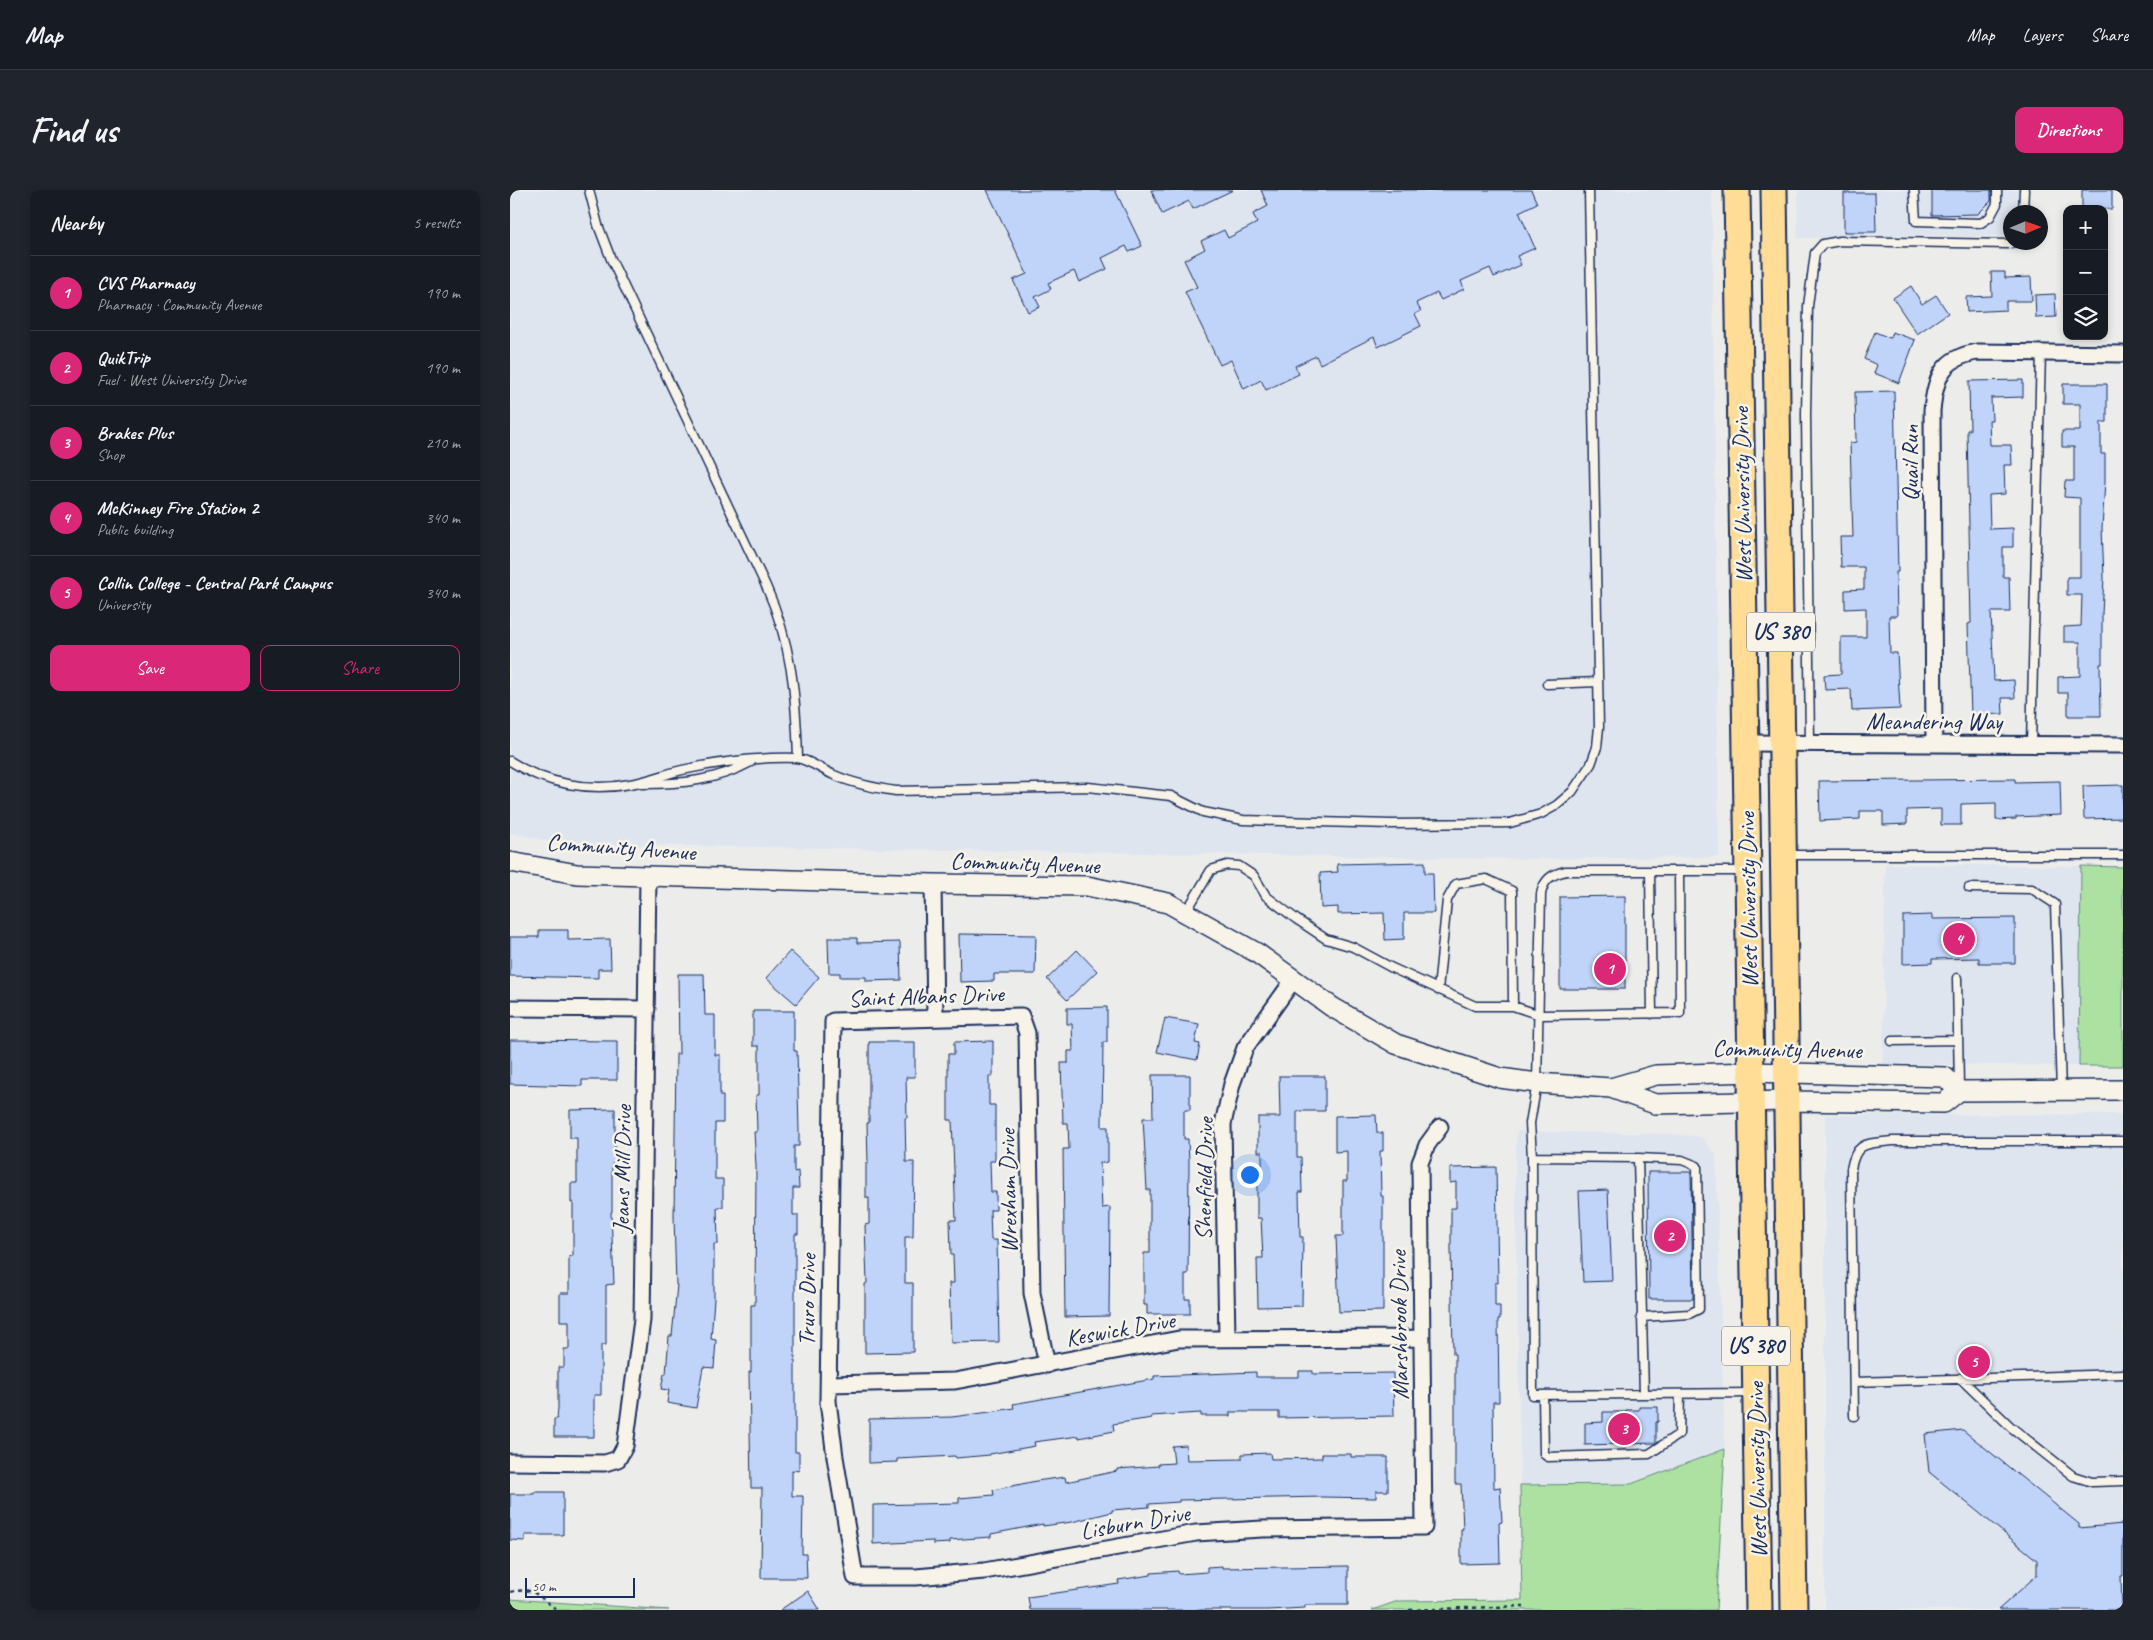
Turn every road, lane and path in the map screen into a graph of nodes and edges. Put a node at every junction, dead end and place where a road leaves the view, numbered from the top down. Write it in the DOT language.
graph roads {
  1 [pos="589,190"];
  2 [pos="1589,190"];
  3 [pos="1737,190"];
  4 [pos="1774,190"];
  5 [pos="1914,190"];
  6 [pos="1997,190"];
  7 [pos="2024,190"];
  8 [pos="2023,205"];
  9 [pos="2003,244"];
  10 [pos="2041,352"];
  11 [pos="2123,354"];
  12 [pos="1598,682"];
  13 [pos="1547,684"];
  14 [pos="1745,743"];
  15 [pos="1782,743"];
  16 [pos="1810,743"];
  17 [pos="1934,744"];
  18 [pos="2031,744"];
  19 [pos="2123,745"];
  20 [pos="798,758"];
  21 [pos="755,760"];
  22 [pos="510,761"];
  23 [pos="630,784"];
  24 [pos="1784,855"];
  25 [pos="2123,855"];
  26 [pos="510,862"];
  27 [pos="1650,871"];
  28 [pos="1679,871"];
  29 [pos="1747,871"];
  30 [pos="648,877"];
  31 [pos="933,884"];
  32 [pos="1969,888"];
  33 [pos="1186,913"];
  34 [pos="1957,978"];
  35 [pos="1294,979"];
  36 [pos="1438,990"];
  37 [pos="1513,1006"];
  38 [pos="510,1008"];
  39 [pos="646,1009"];
  40 [pos="1652,1014"];
  41 [pos="1540,1015"];
  42 [pos="1021,1016"];
  43 [pos="935,1017"];
  44 [pos="833,1020"];
  45 [pos="1957,1040"];
  46 [pos="1892,1041"];
  47 [pos="1752,1072"];
  48 [pos="1786,1074"];
  49 [pos="1537,1083"];
  50 [pos="1611,1088"];
  51 [pos="2061,1090"];
  52 [pos="2123,1090"];
  53 [pos="1959,1091"];
  54 [pos="1786,1101"];
  55 [pos="1753,1103"];
  56 [pos="1440,1127"];
  57 [pos="2123,1141"];
  58 [pos="1532,1157"];
  59 [pos="1638,1158"];
  60 [pos="1641,1317"];
  61 [pos="1228,1338"];
  62 [pos="1421,1338"];
  63 [pos="1047,1365"];
  64 [pos="2123,1374"];
  65 [pos="1960,1378"];
  66 [pos="1854,1382"];
  67 [pos="829,1384"];
  68 [pos="1756,1392"];
  69 [pos="1644,1394"];
  70 [pos="1680,1394"];
  71 [pos="1543,1395"];
  72 [pos="1854,1416"];
  73 [pos="510,1462"];
  74 [pos="2123,1481"];
  75 [pos="1424,1527"];
  76 [pos="855,1577"];
  77 [pos="510,1592"];
  78 [pos="1524,1606"];
  79 [pos="558,1610"];
  80 [pos="1409,1610"];
  81 [pos="1758,1610"];
  82 [pos="1794,1610"];
  1 -- 20 [label="lane"];
  2 -- 12 [label="lane"];
  3 -- 14 [label="highway, West University Drive / US 380"];
  4 -- 15 [label="highway, West University Drive / US 380"];
  5 -- 6 [label="lane"];
  7 -- 8 [label="lane"];
  9 -- 16 [label="lane"];
  10 -- 11 [label="street, Quail Run"];
  10 -- 17 [label="street, Quail Run"];
  10 -- 18 [label="lane"];
  12 -- 13 [label="lane"];
  12 -- 20 [label="lane"];
  14 -- 15 [label="street, Meandering Way"];
  14 -- 29 [label="highway, West University Drive / US 380"];
  15 -- 16 [label="street, Meandering Way"];
  15 -- 24 [label="highway, West University Drive / US 380"];
  16 -- 17 [label="street, Meandering Way"];
  17 -- 18 [label="street, Meandering Way"];
  18 -- 19 [label="street, Meandering Way"];
  20 -- 21 [label="lane"];
  21 -- 23 [label="lane"];
  21 -- 23 [label="lane"];
  22 -- 23 [label="lane"];
  24 -- 25 [label="lane"];
  24 -- 48 [label="highway, West University Drive / US 380"];
  26 -- 30 [label="street, Community Avenue"];
  27 -- 28 [label="lane"];
  27 -- 40 [label="lane"];
  27 -- 41 [label="lane"];
  28 -- 29 [label="lane"];
  28 -- 40 [label="lane"];
  29 -- 47 [label="highway, West University Drive / US 380"];
  30 -- 31 [label="street, Community Avenue"];
  30 -- 39 [label="street, Jeans Mill Drive"];
  31 -- 33 [label="street, Community Avenue"];
  31 -- 43 [label="street"];
  32 -- 51 [label="lane"];
  33 -- 35 [label="street, Community Avenue"];
  33 -- 36 [label="lane"];
  34 -- 45 [label="lane"];
  35 -- 49 [label="street, Community Avenue"];
  35 -- 61 [label="street, Shenfield Drive"];
  36 -- 37 [label="lane"];
  36 -- 37 [label="lane"];
  37 -- 41 [label="lane"];
  38 -- 39 [label="street"];
  39 -- 73 [label="street, Jeans Mill Drive"];
  40 -- 41 [label="lane"];
  41 -- 49 [label="lane"];
  42 -- 43 [label="street, Saint Albans Drive"];
  42 -- 63 [label="street, Wrexham Drive"];
  43 -- 44 [label="street, Saint Albans Drive"];
  44 -- 67 [label="street, Truro Drive"];
  45 -- 46 [label="lane"];
  45 -- 53 [label="lane"];
  47 -- 48 [label="street, Community Avenue"];
  47 -- 50 [label="street, Community Avenue"];
  47 -- 55 [label="highway, West University Drive / US 380"];
  48 -- 53 [label="street, Community Avenue"];
  48 -- 54 [label="highway, West University Drive / US 380"];
  49 -- 50 [label="street, Community Avenue"];
  49 -- 58 [label="lane"];
  50 -- 55 [label="street, Community Avenue"];
  51 -- 52 [label="street, Community Avenue"];
  51 -- 53 [label="street, Community Avenue"];
  53 -- 54 [label="street, Community Avenue"];
  54 -- 55 [label="street, Community Avenue"];
  54 -- 82 [label="highway, West University Drive / US 380"];
  55 -- 68 [label="highway, West University Drive / US 380"];
  56 -- 62 [label="street, Marshbrook Drive"];
  57 -- 66 [label="lane"];
  58 -- 59 [label="lane"];
  58 -- 71 [label="lane"];
  59 -- 60 [label="lane"];
  59 -- 60 [label="lane"];
  60 -- 69 [label="lane"];
  61 -- 62 [label="street, Keswick Drive"];
  61 -- 63 [label="street, Keswick Drive"];
  62 -- 75 [label="street, Marshbrook Drive"];
  63 -- 67 [label="street, Keswick Drive"];
  64 -- 65 [label="lane"];
  65 -- 66 [label="lane"];
  65 -- 74 [label="lane"];
  66 -- 72 [label="lane"];
  67 -- 76 [label="street, Truro Drive"];
  68 -- 70 [label="lane"];
  68 -- 81 [label="highway, West University Drive / US 380"];
  69 -- 70 [label="lane"];
  69 -- 71 [label="lane"];
  70 -- 71 [label="lane"];
  75 -- 76 [label="street, Lisburn Drive"];
  77 -- 79 [label="path"];
  78 -- 80 [label="path"];
}
